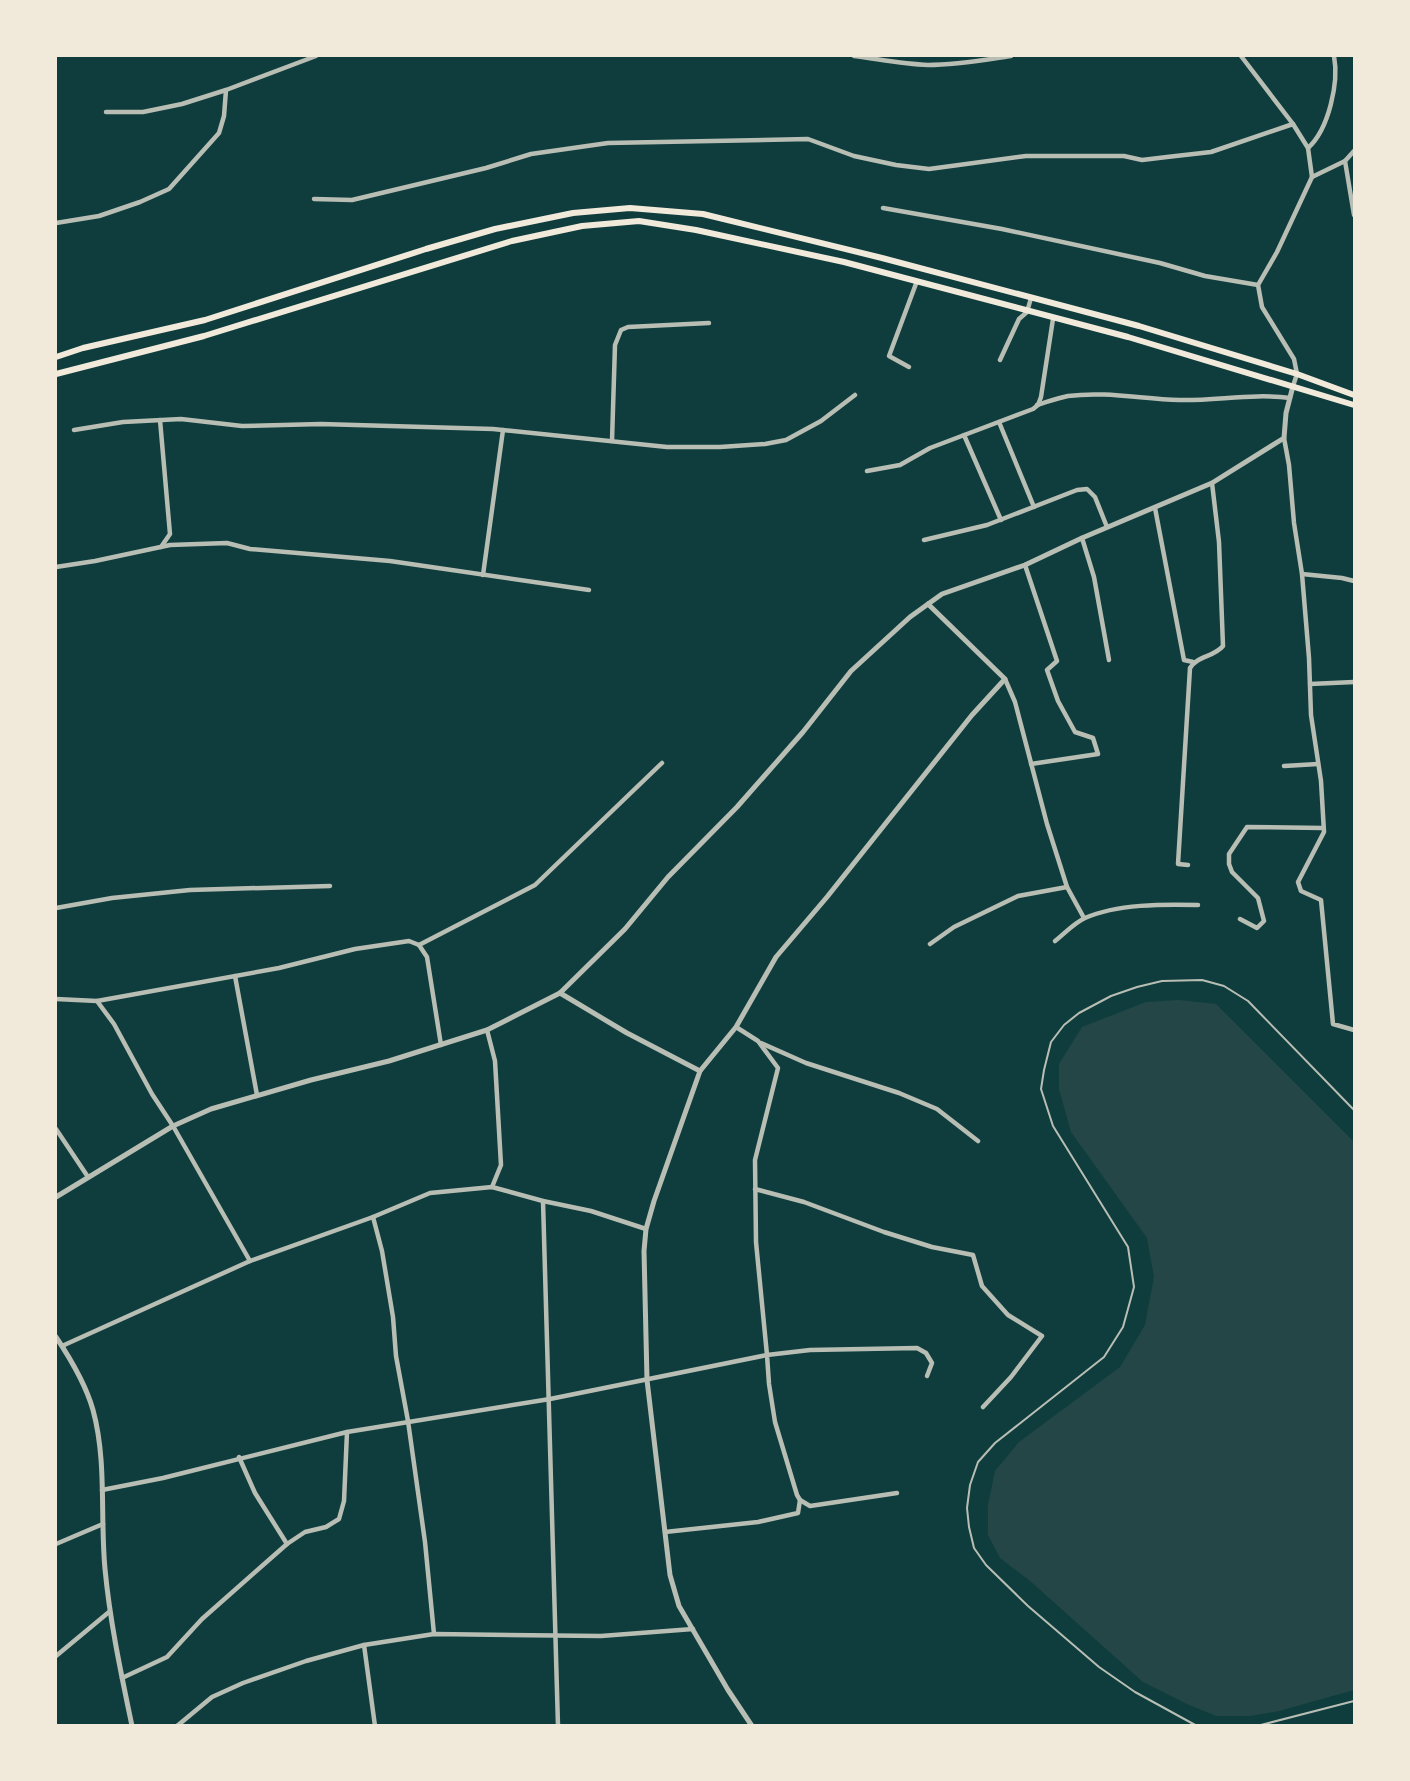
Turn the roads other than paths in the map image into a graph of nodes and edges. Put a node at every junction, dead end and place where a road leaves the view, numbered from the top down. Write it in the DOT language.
graph roads {
  1 [pos="316,56"];
  2 [pos="854,56"];
  3 [pos="1011,56"];
  4 [pos="1241,56"];
  5 [pos="1334,56"];
  6 [pos="226,90"];
  7 [pos="106,112"];
  8 [pos="1293,124"];
  9 [pos="1308,148"];
  10 [pos="1354,151"];
  11 [pos="1345,160"];
  12 [pos="1312,177"];
  13 [pos="314,199"];
  14 [pos="883,208"];
  15 [pos="1354,215"];
  16 [pos="56,224"];
  17 [pos="917,281"];
  18 [pos="1258,285"];
  19 [pos="1031,297"];
  20 [pos="1027,312"];
  21 [pos="1053,318"];
  22 [pos="206,320"];
  23 [pos="710,323"];
  24 [pos="204,336"];
  25 [pos="56,357"];
  26 [pos="1000,360"];
  27 [pos="909,367"];
  28 [pos="56,374"];
  29 [pos="1297,374"];
  30 [pos="1293,386"];
  31 [pos="855,395"];
  32 [pos="1354,395"];
  33 [pos="1290,398"];
  34 [pos="1037,405"];
  35 [pos="1354,405"];
  36 [pos="160,420"];
  37 [pos="999,422"];
  38 [pos="74,430"];
  39 [pos="503,430"];
  40 [pos="964,435"];
  41 [pos="1284,438"];
  42 [pos="612,441"];
  43 [pos="867,471"];
  44 [pos="1212,483"];
  45 [pos="1034,507"];
  46 [pos="1155,508"];
  47 [pos="1001,520"];
  48 [pos="1107,527"];
  49 [pos="1082,538"];
  50 [pos="924,540"];
  51 [pos="161,547"];
  52 [pos="1025,565"];
  53 [pos="56,567"];
  54 [pos="1302,574"];
  55 [pos="483,575"];
  56 [pos="1354,581"];
  57 [pos="589,590"];
  58 [pos="928,604"];
  59 [pos="1109,660"];
  60 [pos="1193,662"];
  61 [pos="1005,679"];
  62 [pos="1354,682"];
  63 [pos="1310,684"];
  64 [pos="662,763"];
  65 [pos="1031,764"];
  66 [pos="1318,764"];
  67 [pos="1284,766"];
  68 [pos="1323,828"];
  69 [pos="1188,865"];
  70 [pos="330,886"];
  71 [pos="1067,887"];
  72 [pos="1198,905"];
  73 [pos="56,909"];
  74 [pos="1084,918"];
  75 [pos="1240,919"];
  76 [pos="1054,941"];
  77 [pos="930,944"];
  78 [pos="419,945"];
  79 [pos="235,976"];
  80 [pos="560,993"];
  81 [pos="56,999"];
  82 [pos="97,1001"];
  83 [pos="735,1028"];
  84 [pos="487,1030"];
  85 [pos="1354,1030"];
  86 [pos="758,1041"];
  87 [pos="441,1045"];
  88 [pos="700,1071"];
  89 [pos="257,1095"];
  90 [pos="1354,1110"];
  91 [pos="173,1126"];
  92 [pos="56,1129"];
  93 [pos="978,1141"];
  94 [pos="88,1177"];
  95 [pos="492,1187"];
  96 [pos="755,1190"];
  97 [pos="56,1197"];
  98 [pos="543,1201"];
  99 [pos="373,1217"];
  100 [pos="646,1229"];
  101 [pos="250,1261"];
  102 [pos="56,1337"];
  103 [pos="62,1346"];
  104 [pos="767,1355"];
  105 [pos="927,1376"];
  106 [pos="646,1380"];
  107 [pos="550,1399"];
  108 [pos="983,1407"];
  109 [pos="408,1421"];
  110 [pos="347,1432"];
  111 [pos="239,1457"];
  112 [pos="102,1490"];
  113 [pos="897,1493"];
  114 [pos="800,1500"];
  115 [pos="103,1524"];
  116 [pos="665,1533"];
  117 [pos="56,1544"];
  118 [pos="287,1544"];
  119 [pos="109,1612"];
  120 [pos="693,1629"];
  121 [pos="434,1634"];
  122 [pos="555,1636"];
  123 [pos="364,1645"];
  124 [pos="56,1656"];
  125 [pos="122,1678"];
  126 [pos="1354,1701"];
  127 [pos="132,1725"];
  128 [pos="177,1725"];
  129 [pos="375,1725"];
  130 [pos="558,1725"];
  131 [pos="752,1725"];
  132 [pos="1197,1725"];
  133 [pos="1257,1725"];
  1 -- 6 [label="street"];
  2 -- 3 [label="street"];
  4 -- 8 [label="street"];
  5 -- 9 [label="street"];
  6 -- 7 [label="street"];
  6 -- 16 [label="street"];
  8 -- 9 [label="street"];
  8 -- 13 [label="street"];
  9 -- 12 [label="street"];
  10 -- 11 [label="street"];
  11 -- 12 [label="street"];
  11 -- 15 [label="street"];
  12 -- 18 [label="street"];
  14 -- 18 [label="street"];
  17 -- 20 [label="main road"];
  17 -- 24 [label="main road"];
  17 -- 27 [label="street"];
  18 -- 29 [label="street"];
  19 -- 20 [label="street"];
  19 -- 22 [label="main road"];
  19 -- 29 [label="main road"];
  20 -- 21 [label="main road"];
  20 -- 26 [label="street"];
  21 -- 30 [label="main road"];
  21 -- 34 [label="street"];
  22 -- 24 [label="main road"];
  22 -- 25 [label="main road"];
  23 -- 42 [label="street"];
  24 -- 28 [label="main road"];
  29 -- 30 [label="street"];
  29 -- 32 [label="main road"];
  30 -- 33 [label="street"];
  30 -- 35 [label="main road"];
  31 -- 42 [label="street"];
  33 -- 34 [label="street"];
  33 -- 41 [label="street"];
  34 -- 37 [label="street"];
  36 -- 38 [label="street"];
  36 -- 39 [label="street"];
  36 -- 51 [label="street"];
  37 -- 40 [label="street"];
  37 -- 45 [label="street"];
  39 -- 42 [label="street"];
  39 -- 55 [label="street"];
  40 -- 43 [label="street"];
  40 -- 47 [label="street"];
  41 -- 44 [label="street"];
  41 -- 54 [label="street"];
  44 -- 46 [label="street"];
  44 -- 60 [label="street"];
  45 -- 47 [label="street"];
  45 -- 48 [label="street"];
  46 -- 48 [label="street"];
  46 -- 60 [label="street"];
  47 -- 50 [label="street"];
  48 -- 49 [label="street"];
  49 -- 52 [label="street"];
  49 -- 59 [label="street"];
  51 -- 53 [label="street"];
  51 -- 55 [label="street"];
  52 -- 58 [label="street"];
  52 -- 65 [label="street"];
  54 -- 56 [label="street"];
  54 -- 63 [label="street"];
  55 -- 57 [label="street"];
  58 -- 61 [label="street"];
  58 -- 80 [label="street"];
  60 -- 69 [label="street"];
  61 -- 65 [label="street"];
  61 -- 83 [label="street"];
  62 -- 63 [label="street"];
  63 -- 66 [label="street"];
  64 -- 78 [label="street"];
  65 -- 71 [label="street"];
  66 -- 67 [label="street"];
  66 -- 68 [label="street"];
  68 -- 75 [label="street"];
  68 -- 85 [label="street"];
  70 -- 73 [label="street"];
  71 -- 74 [label="street"];
  71 -- 77 [label="street"];
  72 -- 74 [label="street"];
  74 -- 76 [label="street"];
  78 -- 79 [label="street"];
  78 -- 87 [label="street"];
  79 -- 82 [label="street"];
  79 -- 89 [label="street"];
  80 -- 84 [label="street"];
  80 -- 88 [label="street"];
  81 -- 82 [label="street"];
  82 -- 91 [label="street"];
  83 -- 86 [label="street"];
  83 -- 88 [label="street"];
  84 -- 87 [label="street"];
  84 -- 95 [label="street"];
  86 -- 93 [label="street"];
  86 -- 96 [label="street"];
  87 -- 89 [label="street"];
  88 -- 100 [label="street"];
  89 -- 91 [label="street"];
  90 -- 132 [label="lane"];
  91 -- 94 [label="street"];
  91 -- 101 [label="street"];
  92 -- 94 [label="street"];
  94 -- 97 [label="street"];
  95 -- 98 [label="street"];
  95 -- 99 [label="street"];
  96 -- 104 [label="street"];
  96 -- 108 [label="street"];
  98 -- 100 [label="street"];
  98 -- 107 [label="street"];
  99 -- 101 [label="street"];
  99 -- 109 [label="street"];
  100 -- 106 [label="street"];
  101 -- 103 [label="street"];
  102 -- 103 [label="street"];
  103 -- 112 [label="street"];
  104 -- 105 [label="street"];
  104 -- 106 [label="street"];
  104 -- 114 [label="street"];
  106 -- 107 [label="street"];
  106 -- 116 [label="street"];
  107 -- 109 [label="street"];
  107 -- 122 [label="street"];
  109 -- 110 [label="street"];
  109 -- 121 [label="street"];
  110 -- 111 [label="street"];
  110 -- 118 [label="street"];
  111 -- 112 [label="street"];
  111 -- 118 [label="street"];
  112 -- 115 [label="street"];
  113 -- 114 [label="street"];
  114 -- 116 [label="street"];
  115 -- 117 [label="street"];
  115 -- 119 [label="street"];
  116 -- 120 [label="street"];
  118 -- 125 [label="street"];
  119 -- 124 [label="street"];
  119 -- 125 [label="street"];
  120 -- 122 [label="street"];
  120 -- 131 [label="street"];
  121 -- 122 [label="street"];
  121 -- 123 [label="street"];
  122 -- 130 [label="street"];
  123 -- 128 [label="street"];
  123 -- 129 [label="street"];
  125 -- 127 [label="street"];
  126 -- 133 [label="lane"];
}
